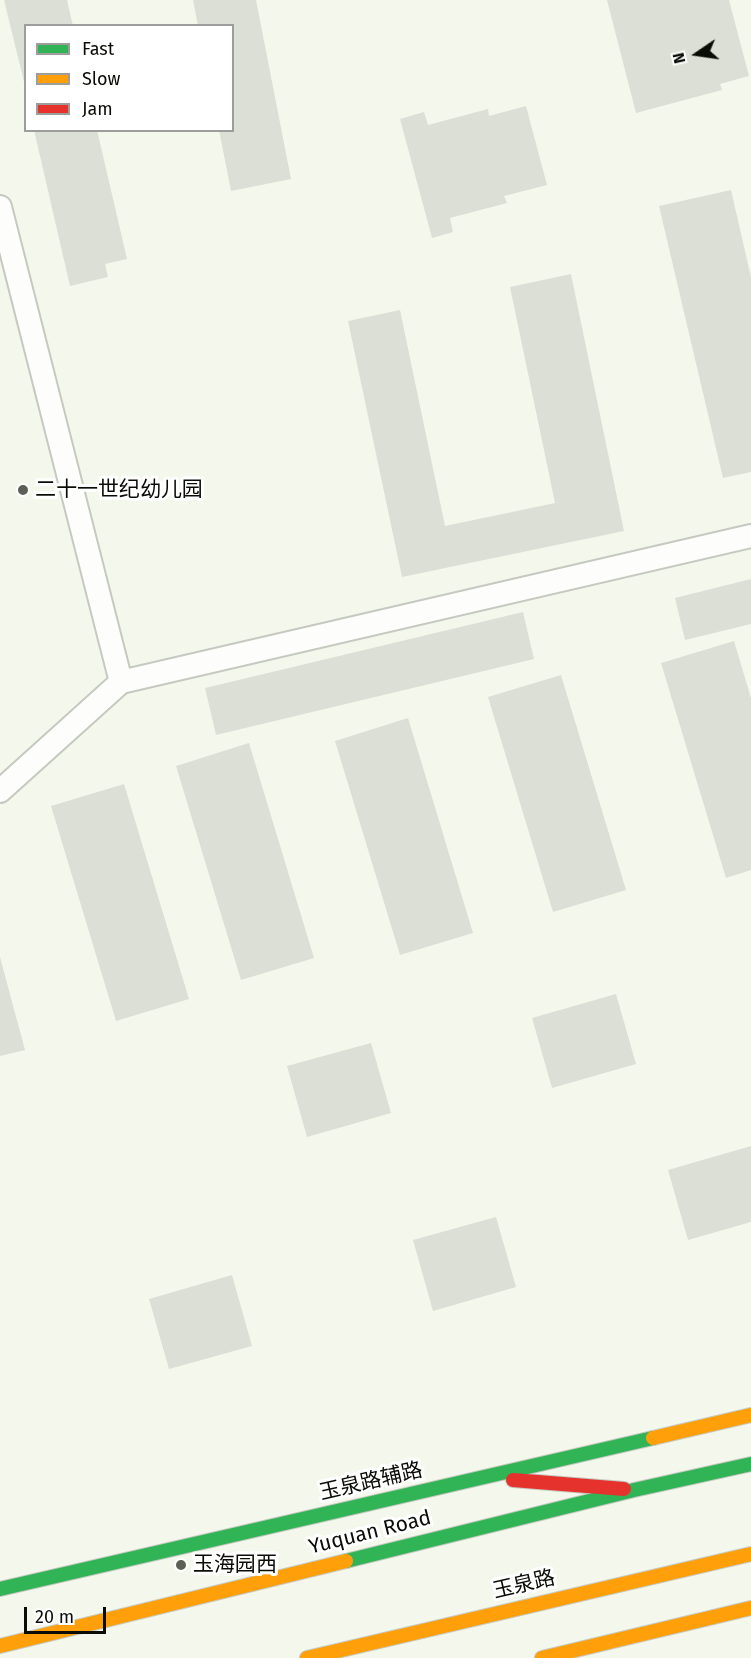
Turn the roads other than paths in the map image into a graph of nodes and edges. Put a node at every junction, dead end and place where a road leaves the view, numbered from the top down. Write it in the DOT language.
graph roads {
  1 [pos="0,207"];
  2 [pos="751,536"];
  3 [pos="121,682"];
  4 [pos="0,791"];
  5 [pos="751,1415"];
  6 [pos="751,1464"];
  7 [pos="482,1478"];
  8 [pos="634,1490"];
  9 [pos="751,1554"];
  10 [pos="0,1589"];
  11 [pos="751,1608"];
  12 [pos="31,1639"];
  13 [pos="0,1646"];
  14 [pos="0,1657"];
  15 [pos="307,1658"];
  16 [pos="543,1658"];
  1 -- 3 [label="street"];
  2 -- 3 [label="street"];
  3 -- 4 [label="street"];
  5 -- 7 [label="main road, 玉泉路辅路"];
  6 -- 8 [label="main road, Yuquan Road"];
  7 -- 8 [label="main road"];
  7 -- 10 [label="main road, 玉泉路辅路"];
  8 -- 12 [label="main road, Yuquan Road"];
  9 -- 15 [label="main road, 玉泉路"];
  11 -- 16 [label="main road"];
  12 -- 13 [label="main road, Yuquan Road"];
  12 -- 14 [label="main road"];
}
